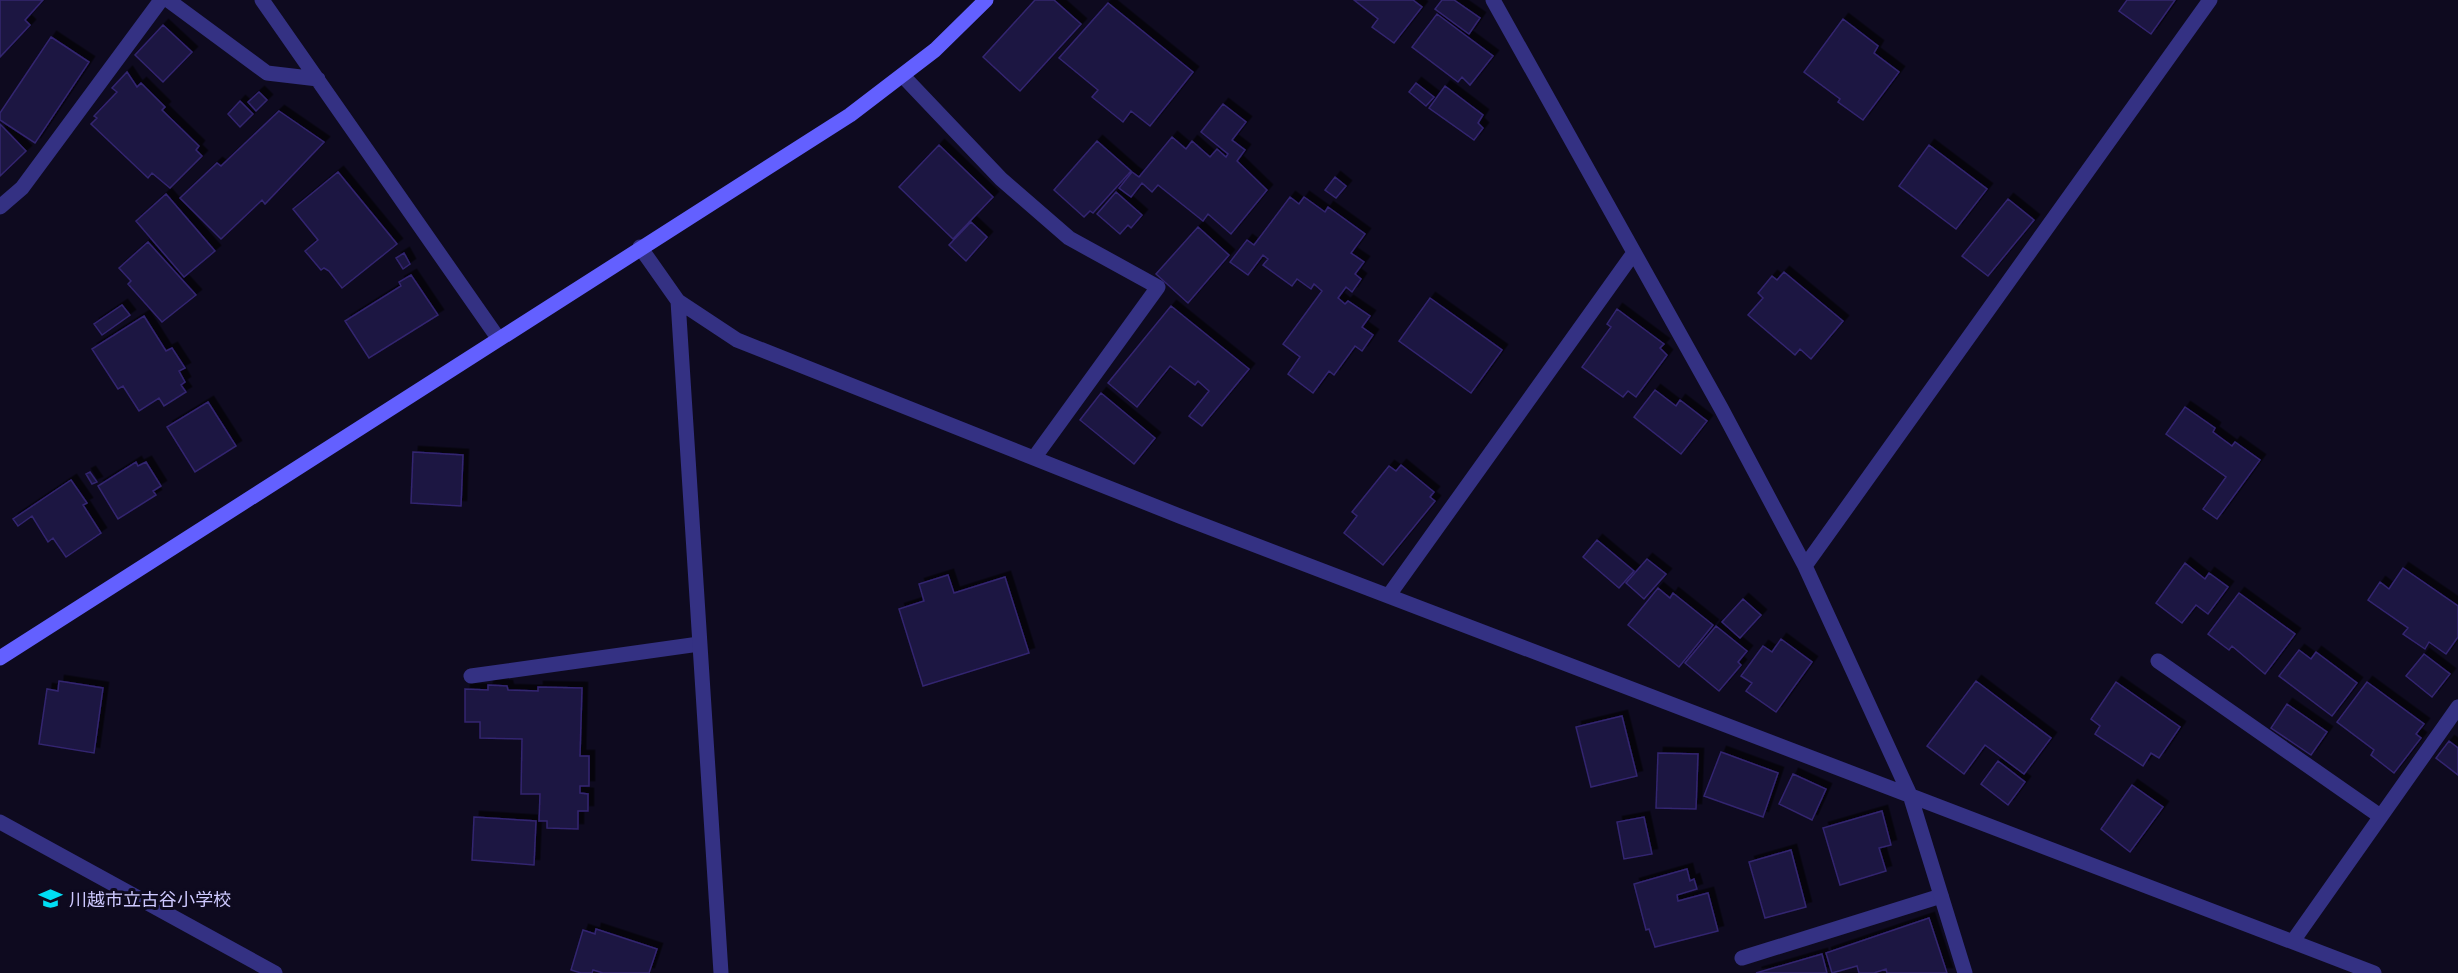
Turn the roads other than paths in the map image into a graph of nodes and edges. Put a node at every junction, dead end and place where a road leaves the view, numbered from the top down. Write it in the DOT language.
graph roads {
  1 [pos="161,0"];
  2 [pos="168,0"];
  3 [pos="262,0"];
  4 [pos="986,0"];
  5 [pos="1493,0"];
  6 [pos="2210,0"];
  7 [pos="903,76"];
  8 [pos="318,79"];
  9 [pos="0,207"];
  10 [pos="640,247"];
  11 [pos="1633,254"];
  12 [pos="678,301"];
  13 [pos="498,338"];
  14 [pos="1034,458"];
  15 [pos="1804,566"];
  16 [pos="1389,595"];
  17 [pos="699,644"];
  18 [pos="0,658"];
  19 [pos="2158,662"];
  20 [pos="471,676"];
  21 [pos="2458,706"];
  22 [pos="1910,795"];
  23 [pos="2380,816"];
  24 [pos="0,822"];
  25 [pos="1941,896"];
  26 [pos="2293,941"];
  27 [pos="1742,958"];
  28 [pos="275,973"];
  29 [pos="721,973"];
  30 [pos="1965,973"];
  31 [pos="2374,973"];
  1 -- 9 [label="street"];
  2 -- 8 [label="street"];
  3 -- 8 [label="street"];
  4 -- 7 [label="street"];
  5 -- 11 [label="street"];
  6 -- 15 [label="street"];
  7 -- 10 [label="street"];
  7 -- 14 [label="street"];
  8 -- 13 [label="street"];
  10 -- 12 [label="street"];
  10 -- 13 [label="street"];
  11 -- 15 [label="street"];
  11 -- 16 [label="street"];
  12 -- 14 [label="street"];
  12 -- 17 [label="street"];
  13 -- 18 [label="street"];
  14 -- 16 [label="street"];
  15 -- 22 [label="street"];
  16 -- 22 [label="street"];
  17 -- 20 [label="street"];
  17 -- 29 [label="street"];
  19 -- 23 [label="street"];
  21 -- 23 [label="street"];
  22 -- 25 [label="street"];
  22 -- 26 [label="street"];
  23 -- 26 [label="street"];
  24 -- 28 [label="street"];
  25 -- 27 [label="street"];
  25 -- 30 [label="street"];
  26 -- 31 [label="street"];
}
